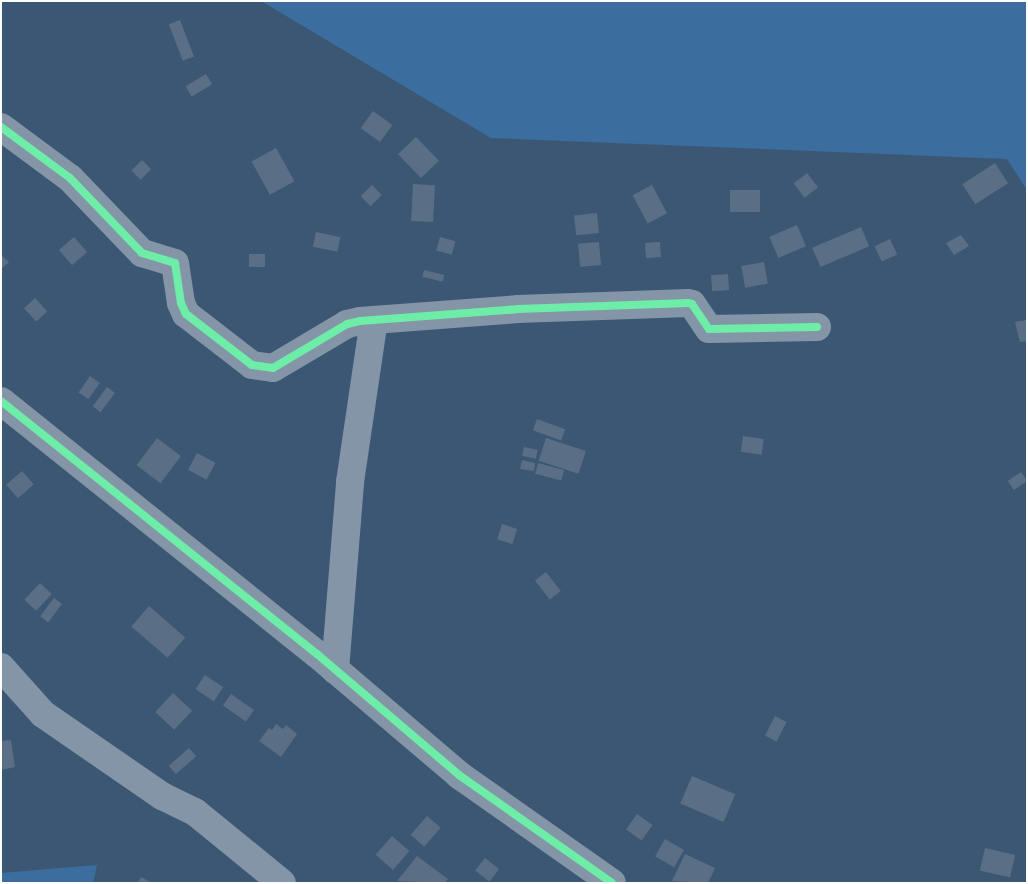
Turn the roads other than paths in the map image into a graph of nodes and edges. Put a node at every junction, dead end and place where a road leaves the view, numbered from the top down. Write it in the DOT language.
graph roads {
  1 [pos="1,128"];
  2 [pos="374,320"];
  3 [pos="817,327"];
  4 [pos="1,401"];
  5 [pos="1,667"];
  6 [pos="335,670"];
  7 [pos="282,883"];
  8 [pos="612,883"];
  1 -- 2 [label="street"];
  2 -- 3 [label="street"];
  2 -- 6 [label="street"];
  4 -- 6 [label="street"];
  5 -- 7 [label="street"];
  6 -- 8 [label="street"];
}
